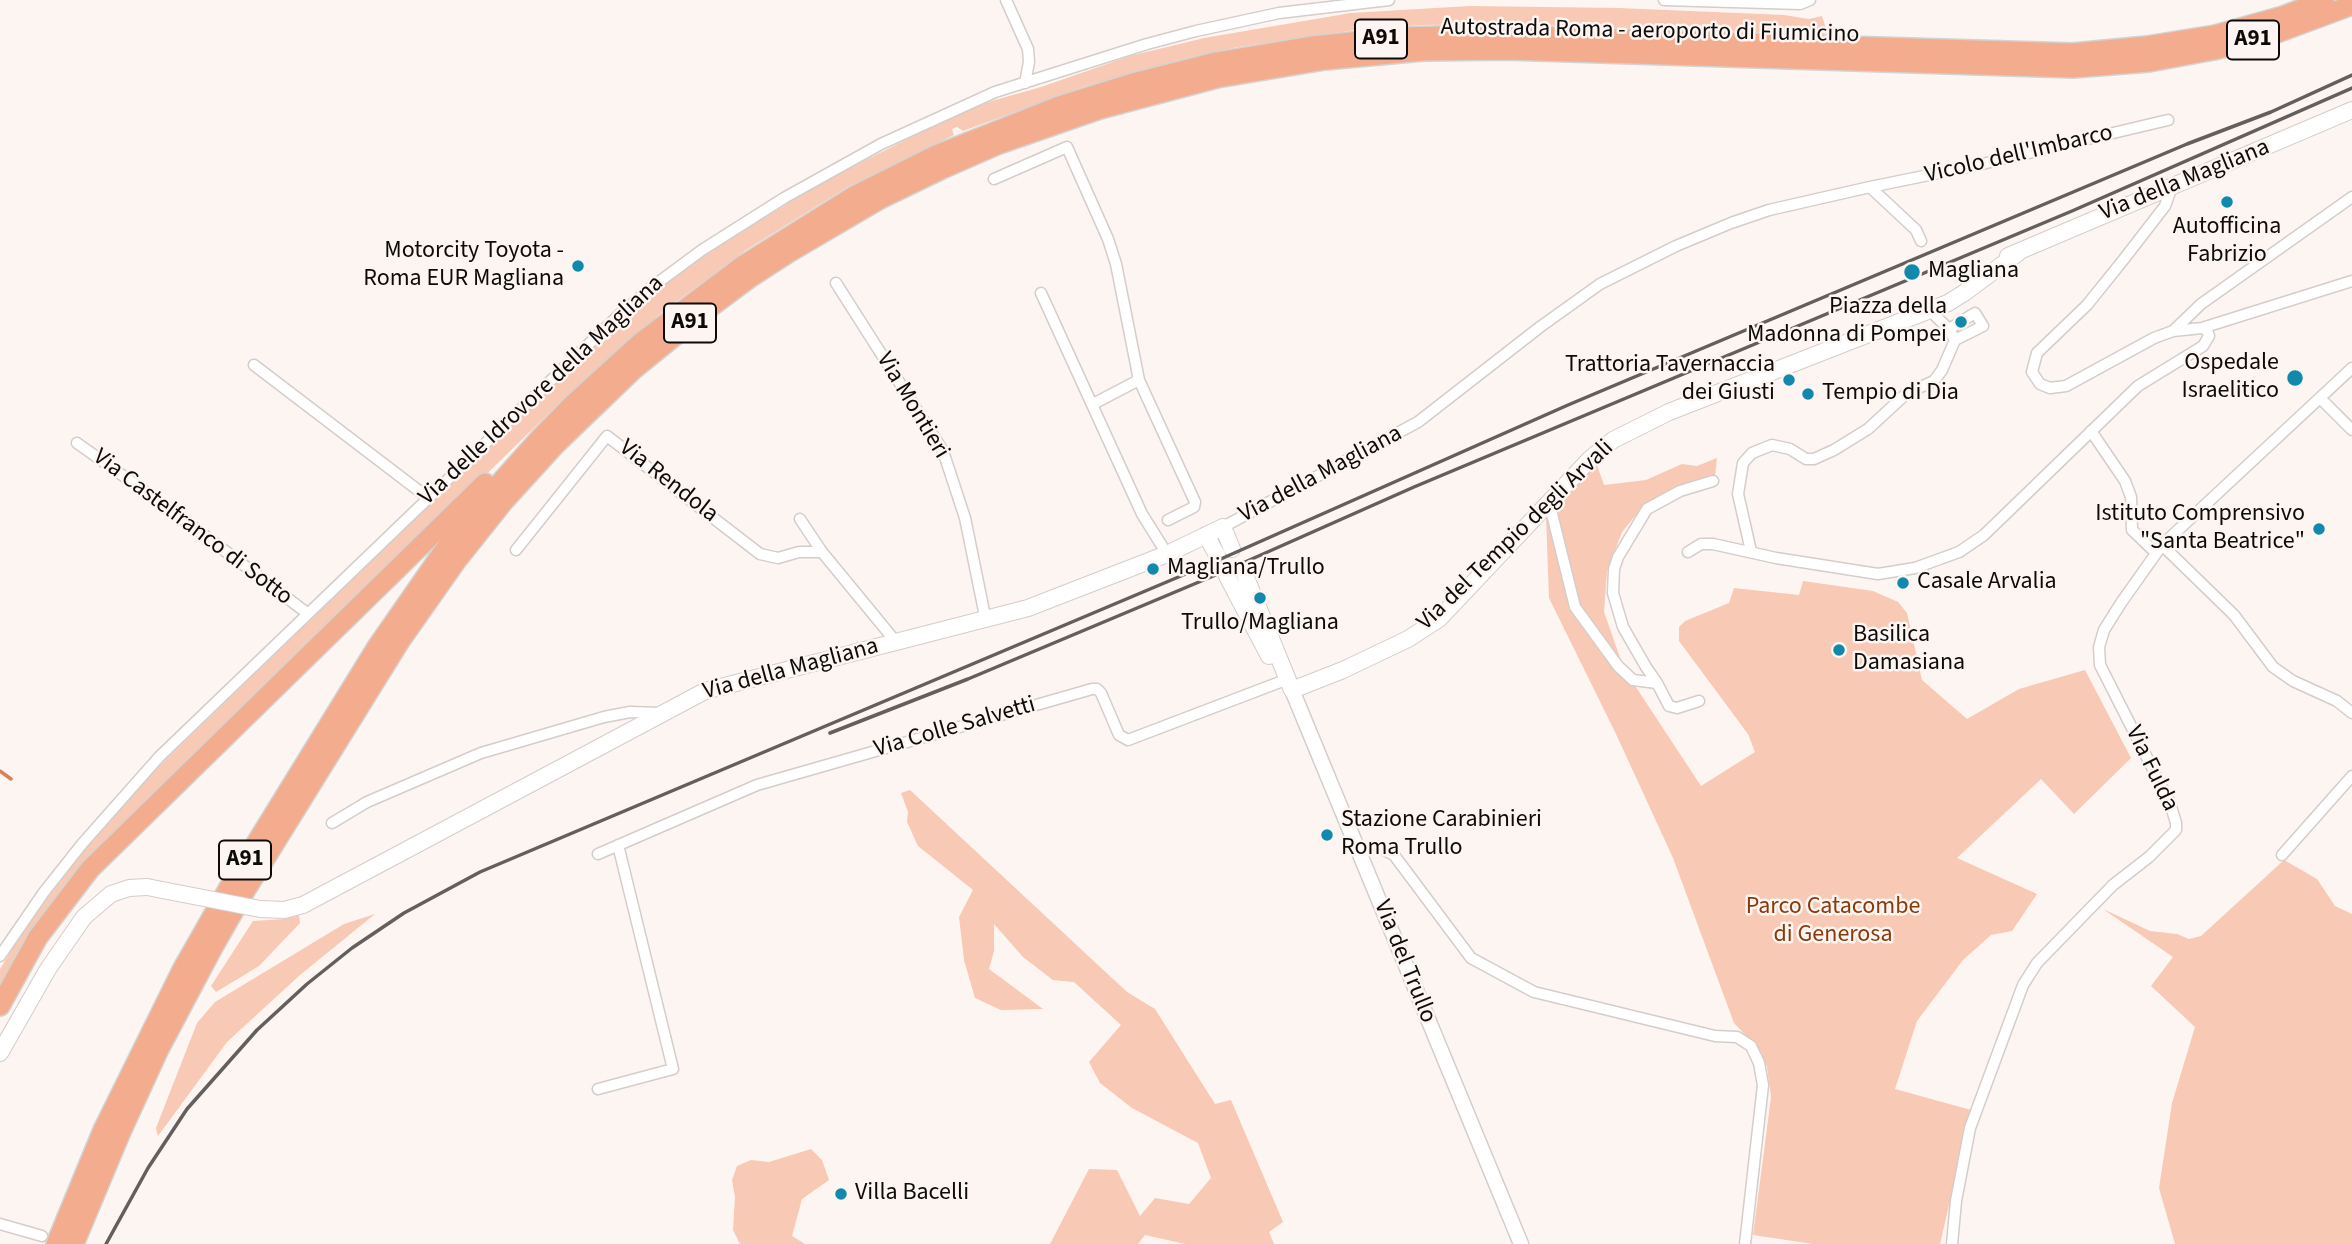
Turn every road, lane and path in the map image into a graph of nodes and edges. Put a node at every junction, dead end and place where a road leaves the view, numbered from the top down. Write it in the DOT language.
graph roads {
  1 [pos="1006,0"];
  2 [pos="1277,0"];
  3 [pos="1389,0"];
  4 [pos="1664,0"];
  5 [pos="1810,0"];
  6 [pos="2324,0"];
  7 [pos="2352,5"];
  8 [pos="1279,13"];
  9 [pos="2148,54"];
  10 [pos="1025,83"];
  11 [pos="2352,110"];
  12 [pos="2168,120"];
  13 [pos="994,179"];
  14 [pos="2172,186"];
  15 [pos="1870,187"];
  16 [pos="2352,197"];
  17 [pos="1921,241"];
  18 [pos="2352,281"];
  19 [pos="836,282"];
  20 [pos="1041,293"];
  21 [pos="1932,308"];
  22 [pos="2189,313"];
  23 [pos="2202,328"];
  24 [pos="1949,329"];
  25 [pos="2173,331"];
  26 [pos="1955,340"];
  27 [pos="254,365"];
  28 [pos="2352,368"];
  29 [pos="1139,380"];
  30 [pos="2319,398"];
  31 [pos="1093,404"];
  32 [pos="572,405"];
  33 [pos="2352,430"];
  34 [pos="2091,431"];
  35 [pos="77,443"];
  36 [pos="1713,481"];
  37 [pos="427,497"];
  38 [pos="1549,502"];
  39 [pos="800,519"];
  40 [pos="1168,520"];
  41 [pos="1223,527"];
  42 [pos="1206,535"];
  43 [pos="2159,549"];
  44 [pos="516,550"];
  45 [pos="1751,551"];
  46 [pos="821,552"];
  47 [pos="1688,552"];
  48 [pos="1167,554"];
  49 [pos="1235,573"];
  50 [pos="307,613"];
  51 [pos="986,621"];
  52 [pos="896,642"];
  53 [pos="1657,682"];
  54 [pos="1290,685"];
  55 [pos="1699,701"];
  56 [pos="664,713"];
  57 [pos="2352,713"];
  58 [pos="2352,776"];
  59 [pos="332,823"];
  60 [pos="618,845"];
  61 [pos="1359,852"];
  62 [pos="598,854"];
  63 [pos="2282,855"];
  64 [pos="0,956"];
  65 [pos="0,1006"];
  66 [pos="0,1053"];
  67 [pos="598,1089"];
  68 [pos="0,1224"];
  69 [pos="49,1240"];
  70 [pos="74,1244"];
  71 [pos="1521,1244"];
  72 [pos="1745,1244"];
  73 [pos="1952,1244"];
  1 -- 10 [label="street"];
  2 -- 8 [label="street"];
  3 -- 8 [label="street, Via delle Idrovore della Magliana"];
  4 -- 5 [label="street"];
  6 -- 9 [label="highway, Autostrada Roma - aeroporto di Fiumicino / A91"];
  7 -- 9 [label="highway, Autostrada Roma - aeroporto di Fiumicino / A91"];
  8 -- 10 [label="street, Via delle Idrovore della Magliana"];
  9 -- 32 [label="highway, Autostrada Roma - aeroporto di Fiumicino / A91"];
  9 -- 70 [label="highway, Autostrada Roma - aeroporto di Fiumicino / A91"];
  10 -- 37 [label="street, Via delle Idrovore della Magliana"];
  11 -- 14 [label="main road, Via della Magliana"];
  12 -- 15 [label="street, Vicolo dell'Imbarco"];
  13 -- 29 [label="street"];
  14 -- 21 [label="main road, Via della Magliana"];
  14 -- 25 [label="street"];
  15 -- 17 [label="street"];
  15 -- 41 [label="street, Via della Magliana"];
  16 -- 22 [label="street"];
  18 -- 23 [label="street"];
  19 -- 51 [label="street, Via Montieri"];
  20 -- 31 [label="street"];
  21 -- 24 [label="street"];
  21 -- 38 [label="main road, Via del Tempio degli Arvali"];
  22 -- 23 [label="street"];
  22 -- 25 [label="street"];
  23 -- 25 [label="street"];
  23 -- 34 [label="street"];
  24 -- 26 [label="street"];
  24 -- 26 [label="street"];
  26 -- 45 [label="street"];
  27 -- 37 [label="street"];
  28 -- 30 [label="street, Via Fulda"];
  29 -- 31 [label="street"];
  29 -- 40 [label="street"];
  30 -- 33 [label="street"];
  30 -- 43 [label="street, Via Fulda"];
  31 -- 48 [label="street"];
  32 -- 65 [label="highway"];
  32 -- 69 [label="highway, Autostrada Roma - aeroporto di Fiumicino / A91"];
  34 -- 43 [label="street"];
  34 -- 45 [label="street"];
  35 -- 50 [label="street, Via Castelfranco di Sotto"];
  36 -- 53 [label="street"];
  37 -- 50 [label="street, Via delle Idrovore della Magliana"];
  38 -- 53 [label="street"];
  38 -- 54 [label="main road, Via del Tempio degli Arvali"];
  39 -- 46 [label="street"];
  41 -- 42 [label="main road, Via della Magliana"];
  41 -- 42 [label="main road"];
  42 -- 48 [label="main road, Via della Magliana"];
  43 -- 57 [label="street"];
  43 -- 73 [label="street, Via Fulda"];
  44 -- 46 [label="street, Via Rendola"];
  45 -- 47 [label="street"];
  46 -- 52 [label="street"];
  48 -- 51 [label="main road, Via della Magliana"];
  49 -- 54 [label="main road, Via del Trullo"];
  50 -- 64 [label="street, Via delle Idrovore della Magliana"];
  51 -- 52 [label="main road, Via della Magliana"];
  52 -- 56 [label="main road, Via della Magliana"];
  53 -- 55 [label="street"];
  54 -- 60 [label="street, Via Colle Salvetti"];
  54 -- 61 [label="street, Via del Trullo"];
  56 -- 59 [label="street, Via della Magliana"];
  56 -- 66 [label="main road, Via della Magliana, bridge"];
  58 -- 63 [label="street"];
  60 -- 62 [label="street, Via Colle Salvetti"];
  60 -- 67 [label="street"];
  61 -- 71 [label="street, Via del Trullo"];
  61 -- 72 [label="street"];
  68 -- 69 [label="street"];
}
